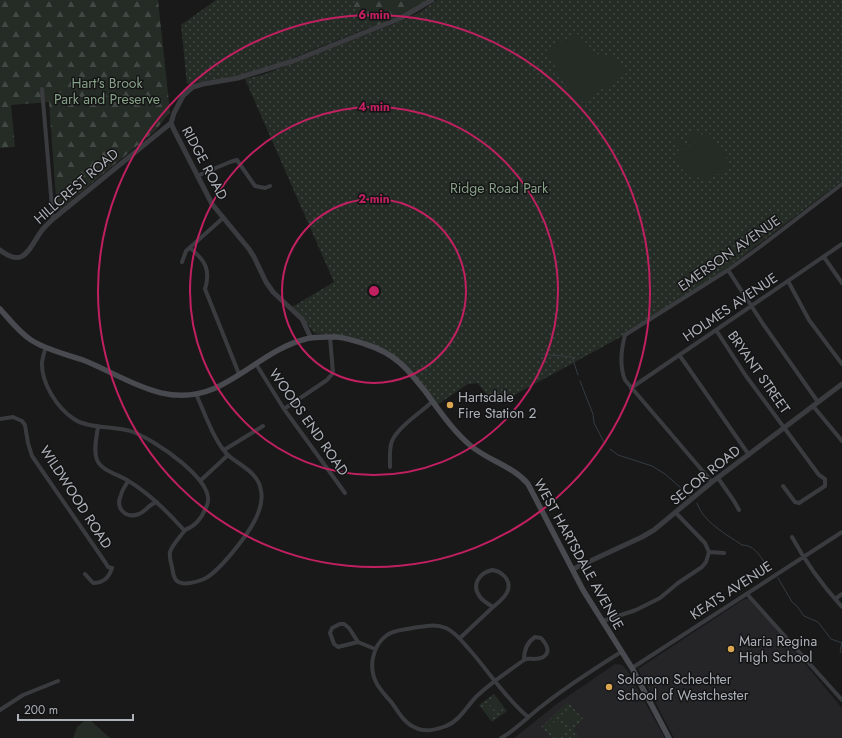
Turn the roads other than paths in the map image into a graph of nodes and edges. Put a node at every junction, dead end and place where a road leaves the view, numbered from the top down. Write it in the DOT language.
graph roads {
  1 [pos="432,0"];
  2 [pos="42,89"];
  3 [pos="170,123"];
  4 [pos="197,176"];
  5 [pos="842,184"];
  6 [pos="270,186"];
  7 [pos="223,218"];
  8 [pos="53,220"];
  9 [pos="842,244"];
  10 [pos="190,248"];
  11 [pos="0,250"];
  12 [pos="824,257"];
  13 [pos="182,262"];
  14 [pos="728,270"];
  15 [pos="788,281"];
  16 [pos="842,283"];
  17 [pos="752,306"];
  18 [pos="1,312"];
  19 [pos="716,330"];
  20 [pos="330,337"];
  21 [pos="311,338"];
  22 [pos="46,347"];
  23 [pos="680,356"];
  24 [pos="256,364"];
  25 [pos="842,364"];
  26 [pos="239,374"];
  27 [pos="842,384"];
  28 [pos="631,388"];
  29 [pos="196,394"];
  30 [pos="432,402"];
  31 [pos="818,402"];
  32 [pos="813,406"];
  33 [pos="284,409"];
  34 [pos="0,418"];
  35 [pos="98,426"];
  36 [pos="263,426"];
  37 [pos="785,428"];
  38 [pos="842,441"];
  39 [pos="224,450"];
  40 [pos="228,455"];
  41 [pos="749,455"];
  42 [pos="390,467"];
  43 [pos="718,478"];
  44 [pos="128,481"];
  45 [pos="200,481"];
  46 [pos="712,482"];
  47 [pos="783,486"];
  48 [pos="345,493"];
  49 [pos="157,502"];
  50 [pos="739,510"];
  51 [pos="676,513"];
  52 [pos="186,530"];
  53 [pos="842,532"];
  54 [pos="792,537"];
  55 [pos="709,552"];
  56 [pos="724,553"];
  57 [pos="803,557"];
  58 [pos="573,569"];
  59 [pos="85,574"];
  60 [pos="747,594"];
  61 [pos="842,594"];
  62 [pos="835,599"];
  63 [pos="493,607"];
  64 [pos="842,607"];
  65 [pos="603,621"];
  66 [pos="460,638"];
  67 [pos="358,642"];
  68 [pos="375,650"];
  69 [pos="621,652"];
  70 [pos="524,660"];
  71 [pos="632,668"];
  72 [pos="58,681"];
  73 [pos="496,681"];
  74 [pos="842,700"];
  75 [pos="0,710"];
  76 [pos="528,717"];
  77 [pos="501,738"];
  78 [pos="669,738"];
  1 -- 3 [label="street, RIDGE ROAD"];
  2 -- 8 [label="street"];
  3 -- 4 [label="street, RIDGE ROAD"];
  3 -- 8 [label="street, HILLCREST ROAD"];
  4 -- 6 [label="street"];
  4 -- 7 [label="street, RIDGE ROAD"];
  5 -- 14 [label="street, EMERSON AVENUE"];
  7 -- 10 [label="street"];
  7 -- 21 [label="street, RIDGE ROAD"];
  8 -- 11 [label="street, HILLCREST ROAD"];
  9 -- 12 [label="street, HOLMES AVENUE"];
  10 -- 13 [label="street"];
  10 -- 26 [label="street"];
  12 -- 15 [label="street, HOLMES AVENUE"];
  12 -- 16 [label="street"];
  14 -- 17 [label="street"];
  14 -- 28 [label="street, EMERSON AVENUE"];
  15 -- 17 [label="street, HOLMES AVENUE"];
  15 -- 25 [label="street"];
  17 -- 19 [label="street, HOLMES AVENUE"];
  17 -- 31 [label="street"];
  18 -- 22 [label="main road, WEST HARTSDALE AVENUE"];
  19 -- 23 [label="street, HOLMES AVENUE"];
  19 -- 37 [label="street, BRYANT STREET"];
  20 -- 21 [label="main road, WEST HARTSDALE AVENUE"];
  20 -- 30 [label="main road, WEST HARTSDALE AVENUE"];
  20 -- 33 [label="street"];
  21 -- 24 [label="main road, WEST HARTSDALE AVENUE"];
  22 -- 29 [label="main road, WEST HARTSDALE AVENUE"];
  22 -- 35 [label="street"];
  23 -- 28 [label="street, HOLMES AVENUE"];
  23 -- 41 [label="street"];
  24 -- 26 [label="main road, WEST HARTSDALE AVENUE"];
  24 -- 33 [label="street, WOODS END ROAD"];
  26 -- 29 [label="main road, WEST HARTSDALE AVENUE"];
  27 -- 31 [label="street, SECOR ROAD"];
  28 -- 46 [label="street"];
  29 -- 39 [label="street"];
  30 -- 42 [label="street"];
  30 -- 58 [label="main road, WEST HARTSDALE AVENUE"];
  31 -- 32 [label="street, SECOR ROAD"];
  32 -- 37 [label="street, SECOR ROAD"];
  32 -- 38 [label="street"];
  33 -- 48 [label="street, WOODS END ROAD"];
  34 -- 59 [label="street, WILDWOOD ROAD"];
  35 -- 44 [label="street"];
  35 -- 45 [label="street"];
  36 -- 39 [label="street"];
  37 -- 41 [label="street, SECOR ROAD"];
  37 -- 47 [label="street, BRYANT STREET"];
  39 -- 40 [label="street"];
  40 -- 45 [label="street"];
  40 -- 52 [label="street"];
  41 -- 43 [label="street, SECOR ROAD"];
  43 -- 46 [label="street, SECOR ROAD"];
  43 -- 50 [label="street"];
  44 -- 49 [label="street"];
  44 -- 49 [label="street"];
  45 -- 52 [label="street"];
  46 -- 51 [label="street, SECOR ROAD"];
  49 -- 52 [label="street"];
  51 -- 55 [label="street"];
  51 -- 58 [label="street, SECOR ROAD"];
  53 -- 57 [label="street, KEATS AVENUE"];
  54 -- 57 [label="street"];
  55 -- 56 [label="street"];
  55 -- 65 [label="street"];
  57 -- 60 [label="street, KEATS AVENUE"];
  57 -- 62 [label="street"];
  58 -- 65 [label="main road, WEST HARTSDALE AVENUE"];
  60 -- 71 [label="street, KEATS AVENUE"];
  60 -- 74 [label="street"];
  61 -- 62 [label="street"];
  62 -- 64 [label="street"];
  63 -- 63 [label="street"];
  63 -- 66 [label="street"];
  65 -- 69 [label="main road, WEST HARTSDALE AVENUE"];
  66 -- 68 [label="street"];
  66 -- 73 [label="street"];
  67 -- 67 [label="street"];
  67 -- 68 [label="street"];
  68 -- 73 [label="street"];
  69 -- 71 [label="main road, WEST HARTSDALE AVENUE"];
  69 -- 76 [label="street"];
  70 -- 70 [label="street"];
  70 -- 73 [label="street"];
  71 -- 78 [label="main road, WEST HARTSDALE AVENUE"];
  72 -- 75 [label="street"];
  73 -- 76 [label="street"];
  76 -- 77 [label="street"];
}
